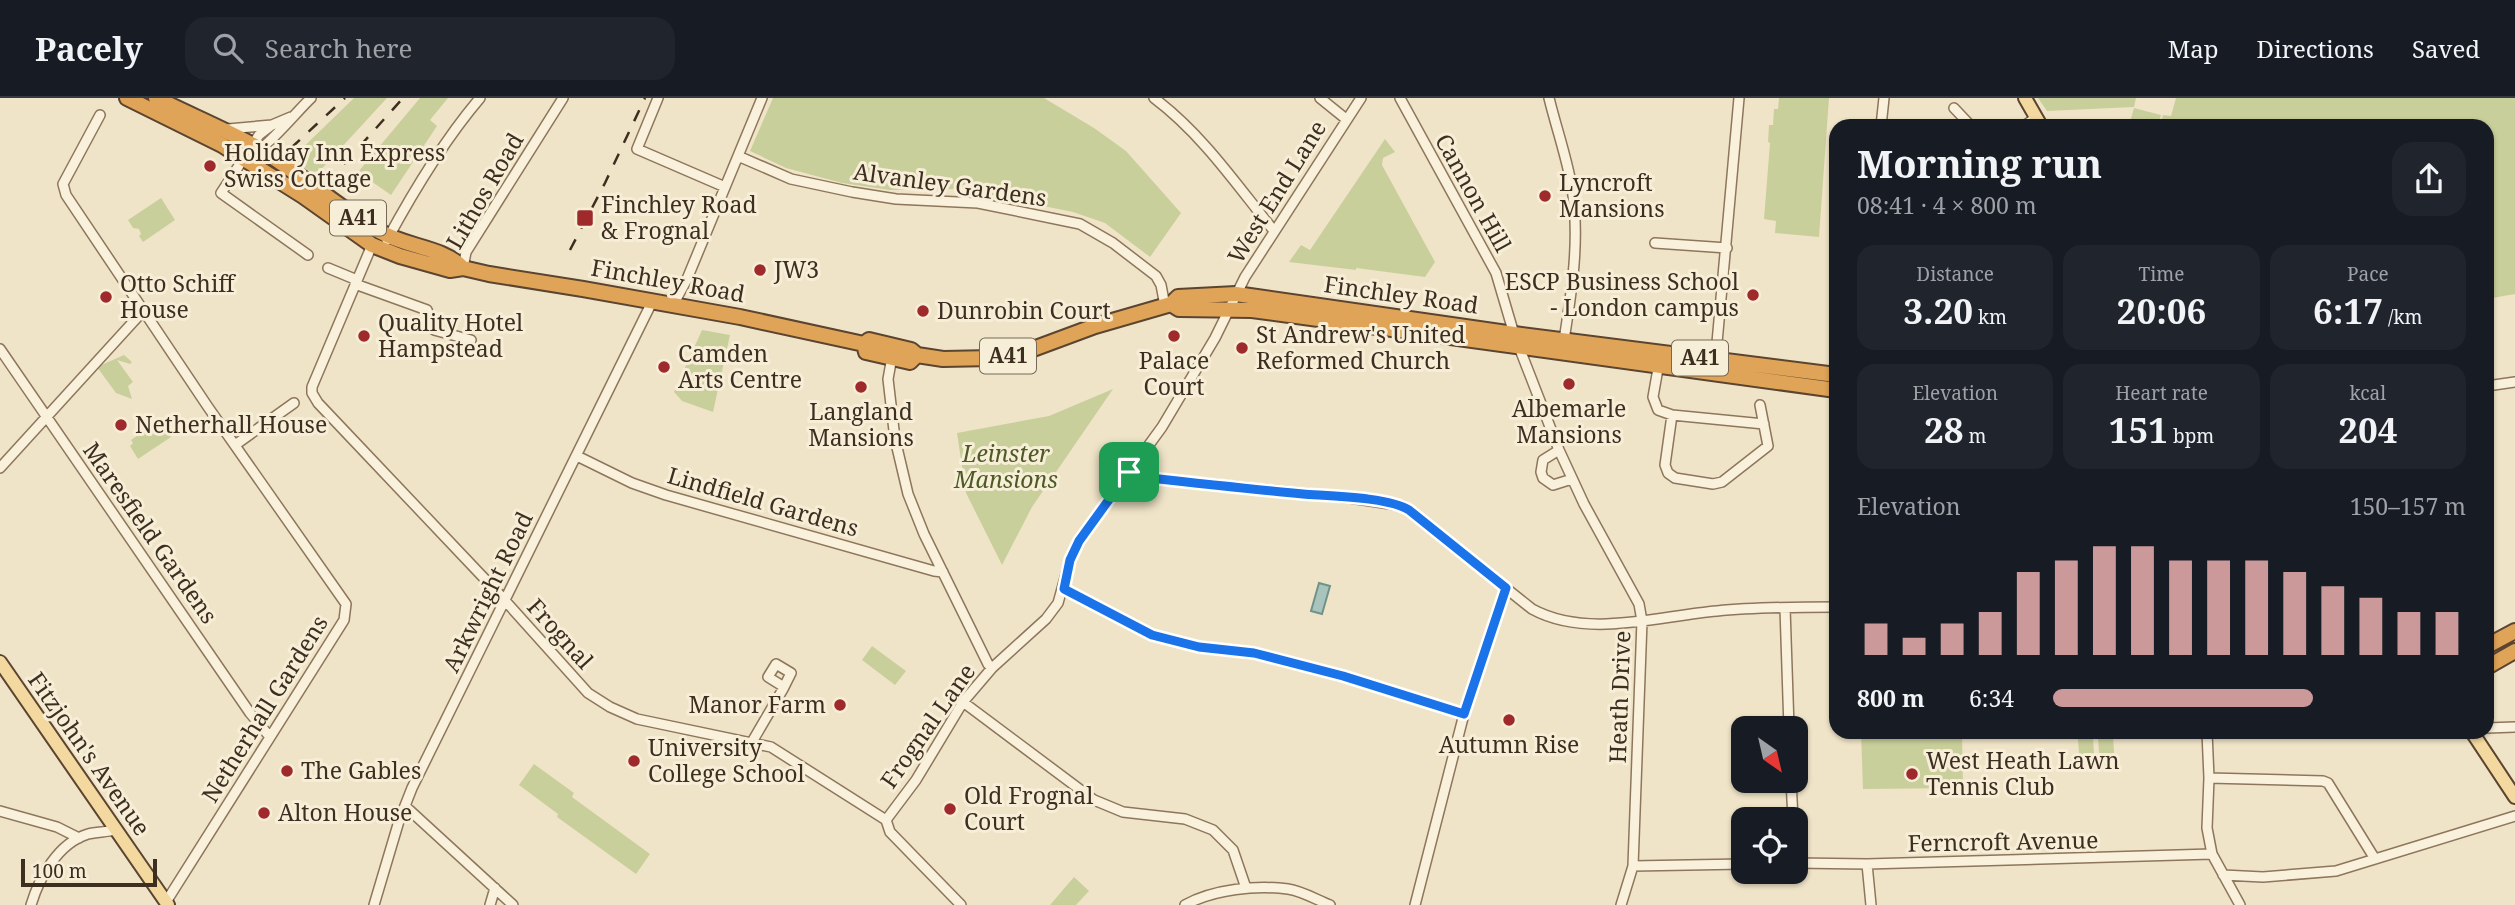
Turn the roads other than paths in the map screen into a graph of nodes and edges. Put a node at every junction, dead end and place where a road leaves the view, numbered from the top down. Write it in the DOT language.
graph roads {
  1 [pos="127,98"];
  2 [pos="156,98"];
  3 [pos="311,98"];
  4 [pos="480,98"];
  5 [pos="563,98"];
  6 [pos="658,98"];
  7 [pos="762,98"];
  8 [pos="1154,98"];
  9 [pos="1320,98"];
  10 [pos="1361,98"];
  11 [pos="1400,98"];
  12 [pos="1549,98"];
  13 [pos="1739,98"];
  14 [pos="1884,98"];
  15 [pos="2025,98"];
  16 [pos="1954,108"];
  17 [pos="100,115"];
  18 [pos="291,117"];
  19 [pos="1346,119"];
  20 [pos="1882,119"];
  21 [pos="1965,119"];
  22 [pos="2037,119"];
  23 [pos="272,125"];
  24 [pos="222,131"];
  25 [pos="257,148"];
  26 [pos="738,156"];
  27 [pos="244,158"];
  28 [pos="724,187"];
  29 [pos="1274,231"];
  30 [pos="1655,243"];
  31 [pos="381,244"];
  32 [pos="1727,248"];
  33 [pos="308,255"];
  34 [pos="328,268"];
  35 [pos="463,268"];
  36 [pos="356,282"];
  37 [pos="1236,294"];
  38 [pos="652,302"];
  39 [pos="673,305"];
  40 [pos="1168,305"];
  41 [pos="1230,309"];
  42 [pos="144,310"];
  43 [pos="471,340"];
  44 [pos="1564,340"];
  45 [pos="1517,341"];
  46 [pos="864,344"];
  47 [pos="0,349"];
  48 [pos="918,355"];
  49 [pos="892,358"];
  50 [pos="1659,360"];
  51 [pos="1715,367"];
  52 [pos="1829,375"];
  53 [pos="2515,382"];
  54 [pos="2494,385"];
  55 [pos="1829,389"];
  56 [pos="295,403"];
  57 [pos="1760,405"];
  58 [pos="1672,415"];
  59 [pos="47,418"];
  60 [pos="1764,424"];
  61 [pos="236,445"];
  62 [pos="1559,450"];
  63 [pos="577,456"];
  64 [pos="0,468"];
  65 [pos="1129,472"];
  66 [pos="1572,479"];
  67 [pos="943,572"];
  68 [pos="1506,588"];
  69 [pos="1064,589"];
  70 [pos="506,601"];
  71 [pos="1829,607"];
  72 [pos="1785,608"];
  73 [pos="1642,621"];
  74 [pos="2515,631"];
  75 [pos="2494,642"];
  76 [pos="2515,651"];
  77 [pos="0,662"];
  78 [pos="2494,663"];
  79 [pos="992,668"];
  80 [pos="784,687"];
  81 [pos="963,702"];
  82 [pos="1464,714"];
  83 [pos="1789,716"];
  84 [pos="2515,727"];
  85 [pos="2494,728"];
  86 [pos="270,737"];
  87 [pos="2207,739"];
  88 [pos="2478,739"];
  89 [pos="752,742"];
  90 [pos="2209,778"];
  91 [pos="2515,797"];
  92 [pos="405,806"];
  93 [pos="0,811"];
  94 [pos="2515,816"];
  95 [pos="886,820"];
  96 [pos="115,830"];
  97 [pos="79,838"];
  98 [pos="2212,854"];
  99 [pos="2375,859"];
  100 [pos="1808,863"];
  101 [pos="1731,864"];
  102 [pos="1867,864"];
  103 [pos="1633,866"];
  104 [pos="2223,875"];
  105 [pos="495,888"];
  106 [pos="1246,888"];
  107 [pos="167,903"];
  108 [pos="31,905"];
  109 [pos="374,905"];
  110 [pos="490,905"];
  111 [pos="513,905"];
  112 [pos="961,905"];
  113 [pos="1185,905"];
  114 [pos="1330,905"];
  115 [pos="1415,905"];
  116 [pos="1621,905"];
  117 [pos="1871,905"];
  118 [pos="2241,905"];
  1 -- 27 [label="highway, Finchley Road / A41"];
  2 -- 24 [label="highway, Finchley Road / A41"];
  3 -- 18 [label="street"];
  4 -- 31 [label="street, Frognal"];
  5 -- 35 [label="street, Lithos Road"];
  6 -- 28 [label="street"];
  7 -- 26 [label="street"];
  8 -- 29 [label="street"];
  9 -- 19 [label="street"];
  10 -- 19 [label="street, West End Lane"];
  11 -- 45 [label="street, Cannon Hill"];
  12 -- 44 [label="street"];
  13 -- 32 [label="street"];
  14 -- 20 [label="street"];
  15 -- 22 [label="main road"];
  16 -- 21 [label="street"];
  17 -- 42 [label="street, Netherhall Gardens"];
  18 -- 23 [label="street"];
  18 -- 25 [label="street"];
  19 -- 29 [label="street, West End Lane"];
  23 -- 24 [label="street"];
  23 -- 25 [label="street"];
  24 -- 25 [label="highway, Finchley Road / A41"];
  25 -- 27 [label="street"];
  25 -- 31 [label="highway, Finchley Road / A41"];
  26 -- 28 [label="street"];
  26 -- 40 [label="street, Alvanley Gardens"];
  27 -- 31 [label="highway, Finchley Road / A41"];
  27 -- 33 [label="street"];
  28 -- 39 [label="street"];
  29 -- 37 [label="street, West End Lane"];
  30 -- 32 [label="street"];
  31 -- 35 [label="highway, Finchley Road / A41"];
  31 -- 36 [label="street, Frognal"];
  32 -- 51 [label="street"];
  34 -- 36 [label="street"];
  35 -- 38 [label="highway, Finchley Road / A41"];
  36 -- 43 [label="street"];
  36 -- 70 [label="street, Frognal"];
  37 -- 40 [label="highway, Finchley Road / A41"];
  37 -- 41 [label="street, West End Lane"];
  37 -- 45 [label="highway, Finchley Road / A41"];
  38 -- 39 [label="highway, Finchley Road / A41"];
  38 -- 63 [label="street, Arkwright Road"];
  39 -- 46 [label="highway, Finchley Road / A41"];
  40 -- 41 [label="highway, Finchley Road / A41"];
  40 -- 48 [label="highway, Finchley Road / A41"];
  41 -- 45 [label="highway, Finchley Road / A41"];
  41 -- 65 [label="street, Frognal Lane"];
  42 -- 59 [label="street"];
  42 -- 61 [label="street, Netherhall Gardens"];
  44 -- 45 [label="highway, Finchley Road / A41"];
  44 -- 50 [label="highway, Finchley Road / A41"];
  45 -- 50 [label="highway, Finchley Road / A41"];
  45 -- 62 [label="street, Heath Drive"];
  46 -- 48 [label="highway, Finchley Road / A41"];
  46 -- 49 [label="highway, Finchley Road / A41"];
  47 -- 59 [label="street, Maresfield Gardens"];
  48 -- 49 [label="highway, Finchley Road / A41"];
  49 -- 67 [label="street"];
  50 -- 51 [label="highway, Finchley Road / A41"];
  50 -- 58 [label="street"];
  51 -- 52 [label="highway, Finchley Road / A41"];
  51 -- 55 [label="highway, Finchley Road / A41"];
  53 -- 54 [label="street"];
  56 -- 61 [label="street"];
  57 -- 60 [label="street"];
  58 -- 60 [label="street"];
  58 -- 60 [label="street"];
  59 -- 64 [label="street"];
  59 -- 86 [label="street, Maresfield Gardens"];
  61 -- 86 [label="street, Netherhall Gardens"];
  62 -- 66 [label="street, Heath Drive"];
  62 -- 66 [label="street"];
  63 -- 67 [label="street, Lindfield Gardens"];
  63 -- 70 [label="street, Arkwright Road"];
  65 -- 68 [label="street"];
  65 -- 69 [label="street, Frognal Lane"];
  66 -- 73 [label="street, Heath Drive"];
  67 -- 79 [label="street"];
  68 -- 73 [label="street"];
  68 -- 82 [label="street"];
  69 -- 79 [label="street, Frognal Lane"];
  69 -- 82 [label="street"];
  70 -- 89 [label="street, Frognal"];
  70 -- 92 [label="street, Arkwright Road"];
  71 -- 72 [label="street"];
  72 -- 73 [label="street"];
  72 -- 83 [label="street"];
  73 -- 103 [label="street, Heath Drive"];
  74 -- 75 [label="highway"];
  76 -- 78 [label="highway"];
  77 -- 96 [label="main road, Fitzjohn's Avenue"];
  79 -- 81 [label="street, Frognal Lane"];
  80 -- 89 [label="street"];
  81 -- 95 [label="street, Frognal Lane"];
  81 -- 106 [label="street"];
  82 -- 115 [label="street"];
  84 -- 85 [label="street"];
  86 -- 107 [label="street, Netherhall Gardens"];
  87 -- 90 [label="street"];
  88 -- 91 [label="main road"];
  89 -- 95 [label="street, Frognal"];
  90 -- 98 [label="street"];
  90 -- 99 [label="street"];
  92 -- 105 [label="street"];
  92 -- 109 [label="street, Arkwright Road"];
  93 -- 97 [label="street"];
  94 -- 99 [label="street"];
  95 -- 112 [label="street, Frognal"];
  96 -- 97 [label="street"];
  96 -- 107 [label="main road, Fitzjohn's Avenue"];
  97 -- 108 [label="street"];
  98 -- 102 [label="street, Ferncroft Avenue"];
  98 -- 104 [label="street"];
  99 -- 104 [label="street"];
  100 -- 102 [label="street, Ferncroft Avenue"];
  101 -- 103 [label="street"];
  102 -- 117 [label="street"];
  103 -- 116 [label="street, Heath Drive"];
  104 -- 118 [label="street"];
  105 -- 110 [label="street"];
  105 -- 111 [label="street"];
  106 -- 113 [label="street"];
  106 -- 114 [label="street"];
}
